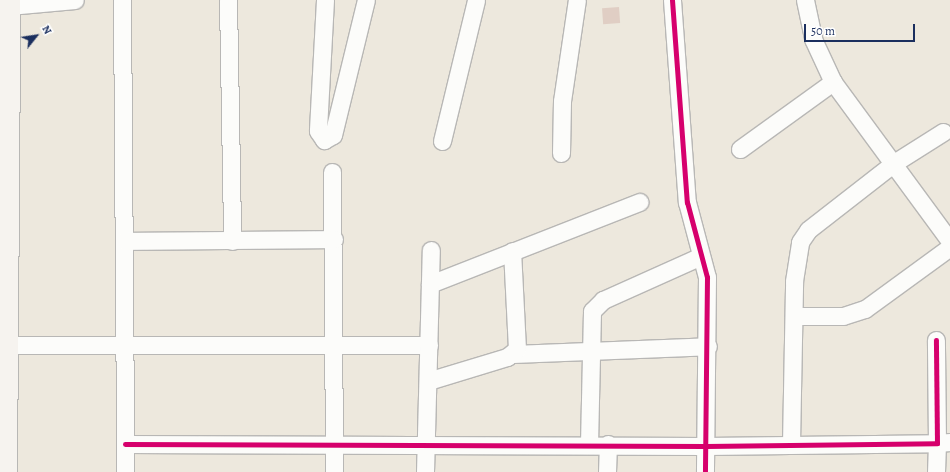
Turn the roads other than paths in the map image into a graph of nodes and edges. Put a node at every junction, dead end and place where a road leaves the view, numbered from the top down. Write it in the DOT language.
graph roads {
  1 [pos="75,0"];
  2 [pos="122,0"];
  3 [pos="228,0"];
  4 [pos="325,0"];
  5 [pos="366,0"];
  6 [pos="476,0"];
  7 [pos="577,0"];
  8 [pos="672,0"];
  9 [pos="805,0"];
  10 [pos="9,3"];
  11 [pos="833,82"];
  12 [pos="943,132"];
  13 [pos="442,141"];
  14 [pos="740,149"];
  15 [pos="561,153"];
  16 [pos="894,163"];
  17 [pos="332,172"];
  18 [pos="639,202"];
  19 [pos="334,239"];
  20 [pos="125,241"];
  21 [pos="232,241"];
  22 [pos="950,241"];
  23 [pos="950,247"];
  24 [pos="431,250"];
  25 [pos="512,251"];
  26 [pos="701,256"];
  27 [pos="430,284"];
  28 [pos="794,316"];
  29 [pos="936,340"];
  30 [pos="333,343"];
  31 [pos="126,344"];
  32 [pos="3,345"];
  33 [pos="429,345"];
  34 [pos="708,346"];
  35 [pos="589,349"];
  36 [pos="513,354"];
  37 [pos="428,381"];
  38 [pos="943,442"];
  39 [pos="125,444"];
  40 [pos="589,444"];
  41 [pos="608,444"];
  42 [pos="791,444"];
  43 [pos="334,445"];
  44 [pos="425,445"];
  45 [pos="706,446"];
  46 [pos="6,472"];
  47 [pos="125,472"];
  48 [pos="334,472"];
  49 [pos="425,472"];
  50 [pos="607,472"];
  51 [pos="706,472"];
  52 [pos="936,472"];
  1 -- 10 [label="street"];
  2 -- 20 [label="street"];
  3 -- 21 [label="street"];
  4 -- 5 [label="street"];
  6 -- 13 [label="street"];
  7 -- 15 [label="street"];
  8 -- 26 [label="street"];
  9 -- 11 [label="street"];
  10 -- 32 [label="main road"];
  11 -- 14 [label="street"];
  11 -- 16 [label="street"];
  12 -- 16 [label="street"];
  16 -- 22 [label="street"];
  16 -- 28 [label="street"];
  17 -- 19 [label="street"];
  18 -- 25 [label="street"];
  19 -- 21 [label="street"];
  19 -- 30 [label="street"];
  20 -- 21 [label="street"];
  20 -- 31 [label="street"];
  23 -- 28 [label="street"];
  24 -- 27 [label="street"];
  25 -- 27 [label="street"];
  25 -- 36 [label="street"];
  26 -- 34 [label="street"];
  26 -- 35 [label="street"];
  27 -- 33 [label="street"];
  28 -- 42 [label="street"];
  29 -- 38 [label="street"];
  30 -- 31 [label="street"];
  30 -- 33 [label="street"];
  30 -- 43 [label="street"];
  31 -- 32 [label="street"];
  31 -- 39 [label="street"];
  32 -- 46 [label="main road"];
  33 -- 37 [label="street"];
  34 -- 35 [label="street"];
  34 -- 45 [label="street"];
  35 -- 36 [label="street"];
  35 -- 40 [label="street"];
  36 -- 37 [label="street"];
  37 -- 44 [label="street"];
  38 -- 42 [label="street"];
  38 -- 52 [label="street"];
  39 -- 43 [label="street"];
  39 -- 47 [label="street"];
  40 -- 41 [label="street"];
  40 -- 44 [label="street"];
  41 -- 45 [label="street"];
  41 -- 50 [label="street"];
  42 -- 45 [label="street"];
  43 -- 44 [label="street"];
  43 -- 48 [label="street"];
  44 -- 49 [label="street"];
  45 -- 51 [label="street"];
}
